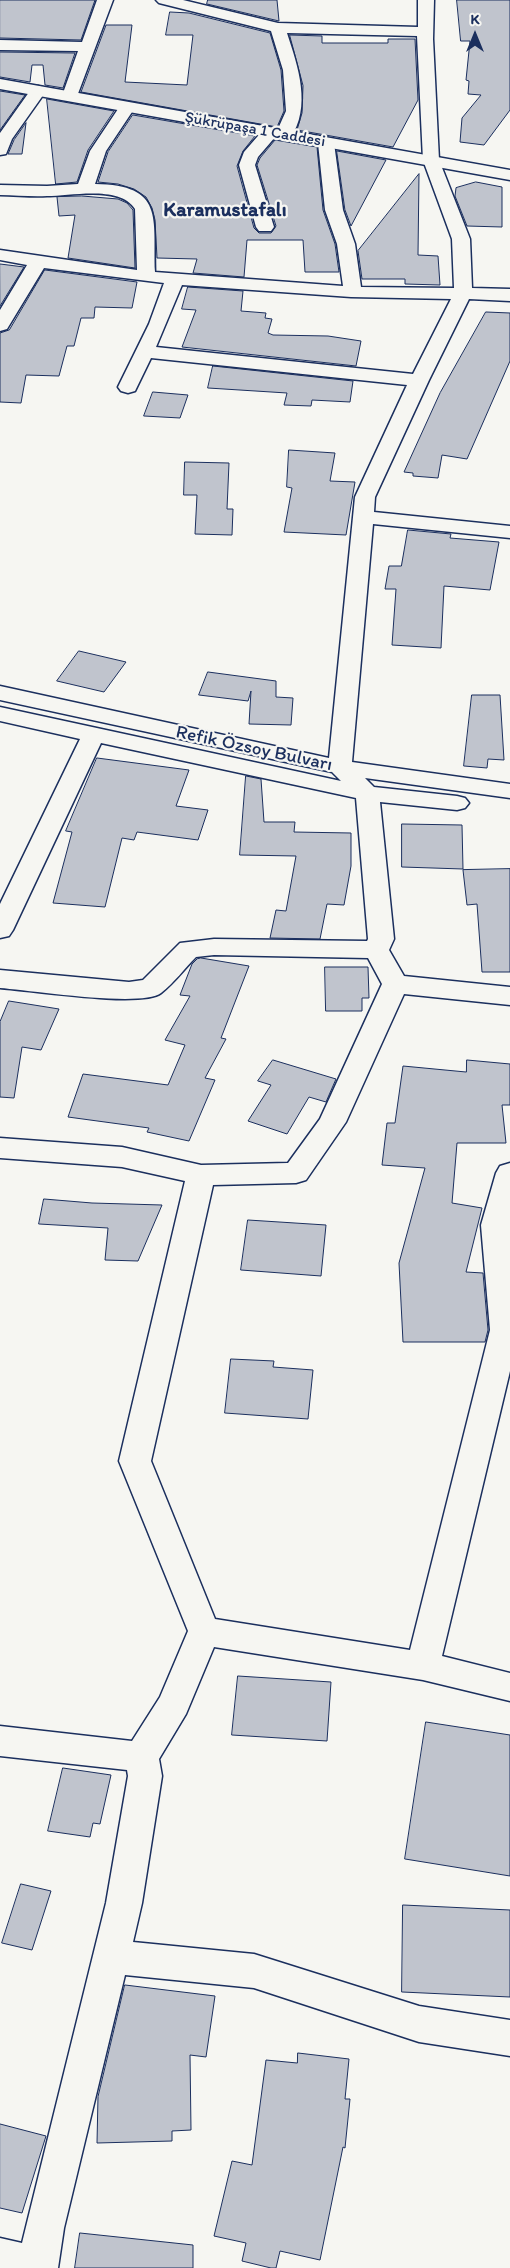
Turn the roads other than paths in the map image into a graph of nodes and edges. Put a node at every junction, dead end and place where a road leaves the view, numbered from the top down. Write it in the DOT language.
graph roads {
  1 [pos="105,0"];
  2 [pos="164,0"];
  3 [pos="426,0"];
  4 [pos="278,28"];
  5 [pos="426,32"];
  6 [pos="0,45"];
  7 [pos="87,47"];
  8 [pos="0,84"];
  9 [pos="38,91"];
  10 [pos="70,96"];
  11 [pos="128,106"];
  12 [pos="277,134"];
  13 [pos="326,143"];
  14 [pos="0,150"];
  15 [pos="431,160"];
  16 [pos="510,175"];
  17 [pos="86,189"];
  18 [pos="0,190"];
  19 [pos="265,227"];
  20 [pos="0,255"];
  21 [pos="38,262"];
  22 [pos="146,275"];
  23 [pos="175,279"];
  24 [pos="353,292"];
  25 [pos="463,293"];
  26 [pos="510,295"];
  27 [pos="0,325"];
  28 [pos="145,352"];
  29 [pos="419,380"];
  30 [pos="128,387"];
  31 [pos="362,517"];
  32 [pos="510,532"];
  33 [pos="0,693"];
  34 [pos="0,714"];
  35 [pos="93,736"];
  36 [pos="340,767"];
  37 [pos="510,790"];
  38 [pos="368,793"];
  39 [pos="510,809"];
  40 [pos="0,930"];
  41 [pos="376,950"];
  42 [pos="0,979"];
  43 [pos="395,984"];
  44 [pos="510,996"];
  45 [pos="2,1154"];
  46 [pos="510,1173"];
  47 [pos="201,1175"];
  48 [pos="507,1330"];
  49 [pos="204,1631"];
  50 [pos="423,1666"];
  51 [pos="510,1687"];
  52 [pos="0,1741"];
  53 [pos="141,1756"];
  54 [pos="111,1956"];
  55 [pos="510,2038"];
  56 [pos="0,2258"];
  57 [pos="38,2268"];
  1 -- 7 [label="street"];
  2 -- 4 [label="street"];
  3 -- 5 [label="street"];
  4 -- 5 [label="street"];
  4 -- 12 [label="street"];
  5 -- 15 [label="street"];
  6 -- 7 [label="street"];
  7 -- 10 [label="street"];
  8 -- 9 [label="street, Şükrüpaşa 1 Caddesi"];
  9 -- 10 [label="street, Şükrüpaşa 1 Caddesi"];
  9 -- 14 [label="street"];
  10 -- 11 [label="street, Şükrüpaşa 1 Caddesi"];
  11 -- 12 [label="street, Şükrüpaşa 1 Caddesi"];
  11 -- 17 [label="street"];
  12 -- 13 [label="street, Şükrüpaşa 1 Caddesi"];
  12 -- 19 [label="street"];
  13 -- 15 [label="street, Şükrüpaşa 1 Caddesi"];
  13 -- 24 [label="street"];
  15 -- 16 [label="street, Şükrüpaşa 1 Caddesi"];
  15 -- 25 [label="street"];
  17 -- 18 [label="street"];
  17 -- 22 [label="street"];
  20 -- 21 [label="street"];
  21 -- 22 [label="street"];
  21 -- 27 [label="street"];
  22 -- 23 [label="street"];
  23 -- 24 [label="street"];
  23 -- 28 [label="street"];
  24 -- 25 [label="street"];
  25 -- 26 [label="street"];
  25 -- 29 [label="street"];
  28 -- 29 [label="street"];
  28 -- 30 [label="street"];
  29 -- 31 [label="street"];
  31 -- 32 [label="street"];
  31 -- 36 [label="street"];
  33 -- 36 [label="street, Refik Özsoy Bulvarı"];
  34 -- 35 [label="street, Refik Özsoy Bulvarı"];
  35 -- 38 [label="street, Refik Özsoy Bulvarı"];
  35 -- 40 [label="street"];
  36 -- 37 [label="street, Refik Özsoy Bulvarı"];
  36 -- 38 [label="street"];
  38 -- 39 [label="street, Refik Özsoy Bulvarı"];
  38 -- 41 [label="street"];
  41 -- 42 [label="street"];
  41 -- 43 [label="street"];
  43 -- 44 [label="street"];
  43 -- 47 [label="street"];
  45 -- 47 [label="street"];
  46 -- 48 [label="street"];
  47 -- 49 [label="street"];
  48 -- 50 [label="street"];
  49 -- 50 [label="street"];
  49 -- 53 [label="street"];
  50 -- 51 [label="street"];
  52 -- 53 [label="street"];
  53 -- 54 [label="street"];
  54 -- 55 [label="street"];
  54 -- 57 [label="street"];
  56 -- 57 [label="street"];
}
